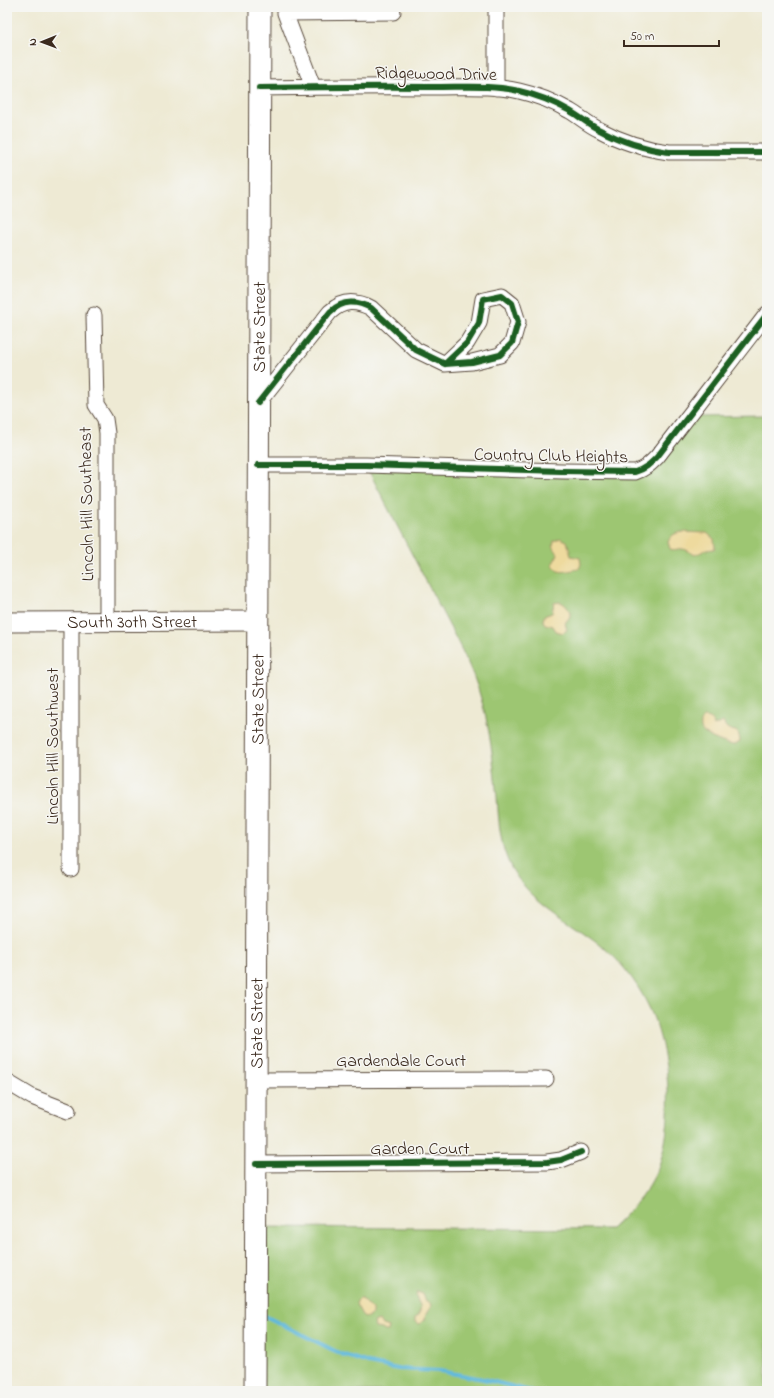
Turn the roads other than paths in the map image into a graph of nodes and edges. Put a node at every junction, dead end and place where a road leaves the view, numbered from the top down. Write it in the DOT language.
graph roads {
  1 [pos="260,7"];
  2 [pos="496,7"];
  3 [pos="285,10"];
  4 [pos="393,12"];
  5 [pos="313,87"];
  6 [pos="259,88"];
  7 [pos="496,88"];
  8 [pos="767,152"];
  9 [pos="767,314"];
  10 [pos="94,315"];
  11 [pos="445,364"];
  12 [pos="258,402"];
  13 [pos="258,465"];
  14 [pos="258,621"];
  15 [pos="7,622"];
  16 [pos="71,622"];
  17 [pos="107,622"];
  18 [pos="71,869"];
  19 [pos="546,1079"];
  20 [pos="256,1080"];
  21 [pos="7,1082"];
  22 [pos="68,1111"];
  23 [pos="581,1152"];
  24 [pos="256,1164"];
  25 [pos="255,1391"];
  1 -- 6 [label="main road, State Street"];
  2 -- 7 [label="street"];
  3 -- 4 [label="street"];
  3 -- 5 [label="street"];
  5 -- 6 [label="street, Ridgewood Drive"];
  5 -- 7 [label="street, Ridgewood Drive"];
  6 -- 12 [label="main road, State Street"];
  7 -- 8 [label="street, Ridgewood Drive"];
  9 -- 13 [label="street, Country Club Heights"];
  10 -- 17 [label="street, Lincoln Hill Southeast"];
  11 -- 11 [label="street"];
  11 -- 12 [label="street"];
  12 -- 13 [label="main road, State Street"];
  13 -- 14 [label="main road, State Street"];
  14 -- 17 [label="street, South 30th Street"];
  14 -- 20 [label="main road, State Street"];
  15 -- 16 [label="street, South 30th Street"];
  16 -- 17 [label="street, South 30th Street"];
  16 -- 18 [label="street, Lincoln Hill Southwest"];
  19 -- 20 [label="street, Gardendale Court"];
  20 -- 24 [label="main road, State Street"];
  21 -- 22 [label="street"];
  23 -- 24 [label="street, Garden Court"];
  24 -- 25 [label="main road, State Street"];
}
